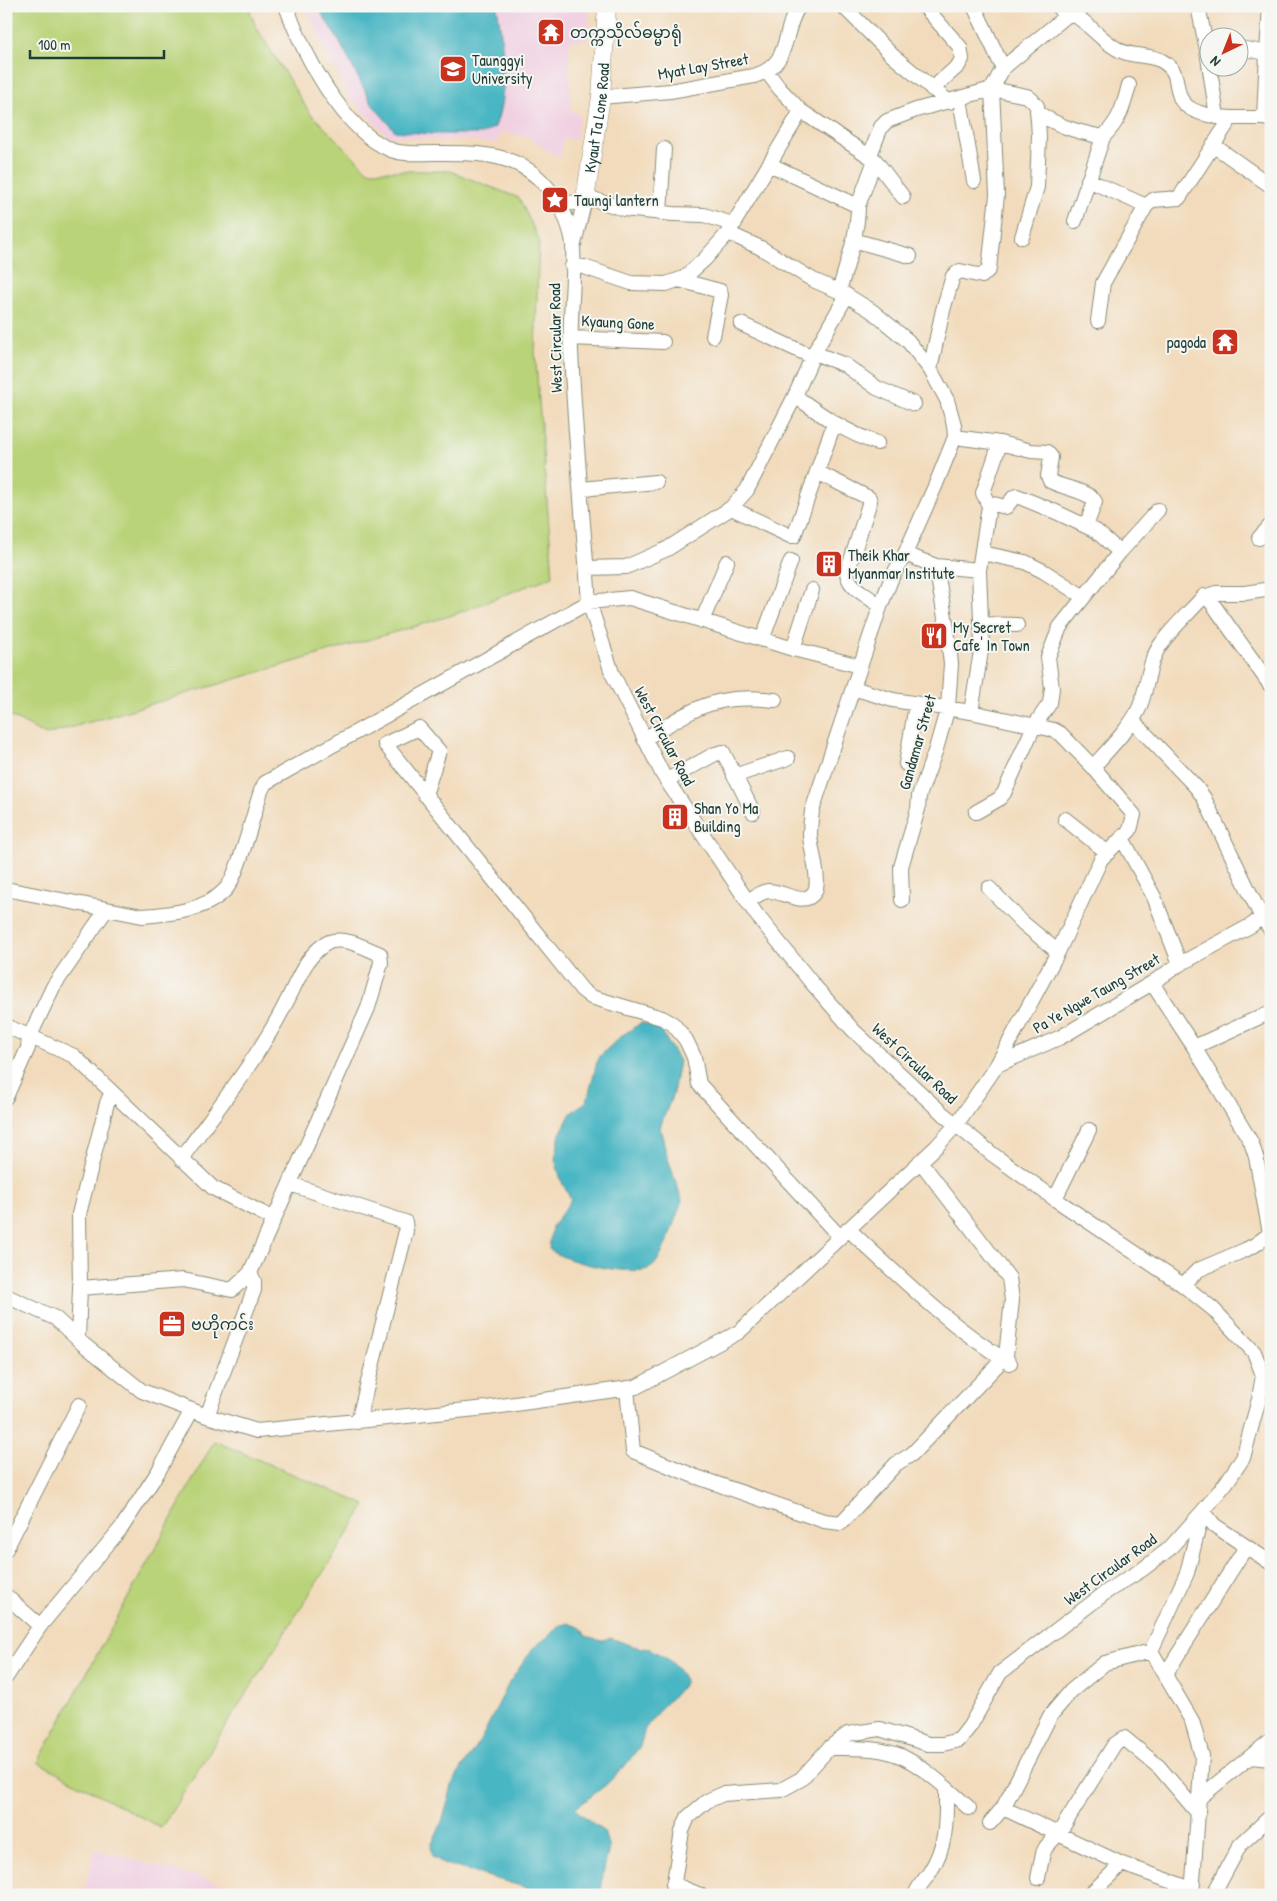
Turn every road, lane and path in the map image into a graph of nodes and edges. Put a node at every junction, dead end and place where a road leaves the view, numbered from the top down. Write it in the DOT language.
graph roads {
  1 [pos="286,6"];
  2 [pos="607,6"];
  3 [pos="799,6"];
  4 [pos="843,6"];
  5 [pos="924,6"];
  6 [pos="974,6"];
  7 [pos="1198,6"];
  8 [pos="1270,6"];
  9 [pos="1062,11"];
  10 [pos="1203,28"];
  11 [pos="1250,50"];
  12 [pos="1269,53"];
  13 [pos="1003,68"];
  14 [pos="767,72"];
  15 [pos="1215,78"];
  16 [pos="1129,85"];
  17 [pos="932,89"];
  18 [pos="992,89"];
  19 [pos="601,97"];
  20 [pos="955,100"];
  21 [pos="801,111"];
  22 [pos="1037,112"];
  23 [pos="1224,118"];
  24 [pos="1267,119"];
  25 [pos="1103,137"];
  26 [pos="1213,145"];
  27 [pos="664,149"];
  28 [pos="872,157"];
  29 [pos="769,164"];
  30 [pos="1088,180"];
  31 [pos="974,181"];
  32 [pos="1271,186"];
  33 [pos="903,197"];
  34 [pos="585,199"];
  35 [pos="558,200"];
  36 [pos="858,206"];
  37 [pos="1146,206"];
  38 [pos="660,213"];
  39 [pos="1075,221"];
  40 [pos="732,228"];
  41 [pos="1022,237"];
  42 [pos="852,240"];
  43 [pos="573,244"];
  44 [pos="910,256"];
  45 [pos="572,266"];
  46 [pos="679,280"];
  47 [pos="843,293"];
  48 [pos="1098,321"];
  49 [pos="741,324"];
  50 [pos="713,336"];
  51 [pos="571,338"];
  52 [pos="663,342"];
  53 [pos="813,355"];
  54 [pos="930,369"];
  55 [pos="796,396"];
  56 [pos="914,404"];
  57 [pos="834,424"];
  58 [pos="955,436"];
  59 [pos="877,443"];
  60 [pos="1000,443"];
  61 [pos="817,472"];
  62 [pos="656,482"];
  63 [pos="581,489"];
  64 [pos="989,503"];
  65 [pos="731,508"];
  66 [pos="1158,510"];
  67 [pos="1086,526"];
  68 [pos="1271,526"];
  69 [pos="1259,538"];
  70 [pos="1120,552"];
  71 [pos="982,553"];
  72 [pos="905,554"];
  73 [pos="791,561"];
  74 [pos="727,562"];
  75 [pos="936,566"];
  76 [pos="587,568"];
  77 [pos="979,570"];
  78 [pos="1271,589"];
  79 [pos="812,590"];
  80 [pos="1208,596"];
  81 [pos="1084,597"];
  82 [pos="589,602"];
  83 [pos="880,607"];
  84 [pos="702,621"];
  85 [pos="981,624"];
  86 [pos="1017,625"];
  87 [pos="762,640"];
  88 [pos="793,649"];
  89 [pos="860,666"];
  90 [pos="1271,686"];
  91 [pos="852,688"];
  92 [pos="775,700"];
  93 [pos="916,705"];
  94 [pos="948,707"];
  95 [pos="971,712"];
  96 [pos="1133,719"];
  97 [pos="1034,726"];
  98 [pos="644,739"];
  99 [pos="788,758"];
  100 [pos="906,764"];
  101 [pos="1093,767"];
  102 [pos="734,776"];
  103 [pos="667,780"];
  104 [pos="425,795"];
  105 [pos="753,812"];
  106 [pos="976,812"];
  107 [pos="1066,819"];
  108 [pos="1122,838"];
  109 [pos="1108,853"];
  110 [pos="989,888"];
  111 [pos="6,889"];
  112 [pos="902,900"];
  113 [pos="748,902"];
  114 [pos="106,910"];
  115 [pos="1266,912"];
  116 [pos="1271,930"];
  117 [pos="1058,952"];
  118 [pos="1180,964"];
  119 [pos="1152,983"];
  120 [pos="1271,1012"];
  121 [pos="6,1026"];
  122 [pos="29,1038"];
  123 [pos="1194,1047"];
  124 [pos="997,1065"];
  125 [pos="112,1092"];
  126 [pos="6,1097"];
  127 [pos="956,1125"];
  128 [pos="1089,1130"];
  129 [pos="181,1159"];
  130 [pos="920,1161"];
  131 [pos="290,1184"];
  132 [pos="1055,1199"];
  133 [pos="274,1219"];
  134 [pos="844,1233"];
  135 [pos="1270,1233"];
  136 [pos="250,1273"];
  137 [pos="1183,1285"];
  138 [pos="80,1288"];
  139 [pos="6,1296"];
  140 [pos="78,1339"];
  141 [pos="1007,1361"];
  142 [pos="1267,1377"];
  143 [pos="627,1389"];
  144 [pos="79,1405"];
  145 [pos="192,1410"];
  146 [pos="207,1416"];
  147 [pos="358,1422"];
  148 [pos="1203,1511"];
  149 [pos="1246,1547"];
  150 [pos="6,1549"];
  151 [pos="1271,1563"];
  152 [pos="6,1596"];
  153 [pos="40,1626"];
  154 [pos="1152,1651"];
  155 [pos="1165,1675"];
  156 [pos="6,1677"];
  157 [pos="1271,1740"];
  158 [pos="830,1748"];
  159 [pos="1250,1757"];
  160 [pos="1271,1759"];
  161 [pos="946,1788"];
  162 [pos="1199,1798"];
  163 [pos="969,1808"];
  164 [pos="1003,1808"];
  165 [pos="1198,1813"];
  166 [pos="1271,1816"];
  167 [pos="990,1823"];
  168 [pos="1059,1833"];
  169 [pos="1122,1864"];
  170 [pos="1038,1878"];
  171 [pos="672,1889"];
  172 [pos="1189,1893"];
  173 [pos="700,1895"];
  174 [pos="915,1895"];
  175 [pos="1089,1895"];
  176 [pos="1213,1895"];
  1 -- 35 [label="street, West Circular Road"];
  2 -- 19 [label="main road, Kyaut Ta Lone Road"];
  3 -- 14 [label="street, Myat Lay Street"];
  4 -- 17 [label="street"];
  5 -- 17 [label="street"];
  6 -- 13 [label="street"];
  7 -- 10 [label="street"];
  8 -- 12 [label="street"];
  9 -- 13 [label="street"];
  9 -- 23 [label="street"];
  11 -- 12 [label="street"];
  12 -- 24 [label="street"];
  13 -- 18 [label="street"];
  14 -- 19 [label="street, Myat Lay Street"];
  14 -- 21 [label="street"];
  15 -- 23 [label="street"];
  16 -- 25 [label="street"];
  17 -- 20 [label="street"];
  18 -- 20 [label="street"];
  18 -- 22 [label="street"];
  18 -- 54 [label="street"];
  19 -- 34 [label="main road, Kyaut Ta Lone Road"];
  20 -- 28 [label="street"];
  20 -- 31 [label="street"];
  21 -- 28 [label="street"];
  21 -- 29 [label="street"];
  22 -- 25 [label="street"];
  22 -- 41 [label="street"];
  23 -- 24 [label="street"];
  23 -- 26 [label="street"];
  25 -- 30 [label="street"];
  26 -- 32 [label="street"];
  26 -- 37 [label="street"];
  27 -- 38 [label="street"];
  28 -- 33 [label="street"];
  28 -- 36 [label="street"];
  29 -- 36 [label="street"];
  29 -- 40 [label="street"];
  30 -- 37 [label="street"];
  30 -- 39 [label="street"];
  34 -- 35 [label="street"];
  34 -- 38 [label="street"];
  34 -- 43 [label="street"];
  35 -- 43 [label="street, West Circular Road"];
  36 -- 42 [label="street"];
  37 -- 48 [label="street"];
  38 -- 40 [label="street"];
  40 -- 46 [label="street"];
  40 -- 47 [label="street"];
  42 -- 44 [label="street"];
  42 -- 47 [label="street"];
  43 -- 45 [label="street, West Circular Road"];
  45 -- 46 [label="street"];
  45 -- 51 [label="street, West Circular Road"];
  46 -- 50 [label="street"];
  47 -- 53 [label="street"];
  47 -- 54 [label="street"];
  49 -- 53 [label="street"];
  51 -- 52 [label="street, Kyaung Gone"];
  51 -- 63 [label="street, West Circular Road"];
  53 -- 55 [label="street"];
  53 -- 56 [label="street"];
  54 -- 58 [label="street"];
  55 -- 57 [label="street"];
  55 -- 65 [label="street"];
  57 -- 59 [label="street"];
  57 -- 61 [label="street"];
  58 -- 60 [label="street"];
  58 -- 72 [label="street"];
  60 -- 64 [label="street"];
  60 -- 67 [label="street"];
  61 -- 65 [label="street"];
  61 -- 83 [label="street"];
  62 -- 63 [label="street"];
  63 -- 76 [label="street, West Circular Road"];
  64 -- 67 [label="street"];
  64 -- 71 [label="street"];
  65 -- 76 [label="street"];
  66 -- 70 [label="street"];
  67 -- 70 [label="street"];
  68 -- 69 [label="street"];
  70 -- 81 [label="street"];
  71 -- 77 [label="street"];
  71 -- 81 [label="street"];
  72 -- 75 [label="street"];
  72 -- 83 [label="street"];
  73 -- 87 [label="street"];
  74 -- 84 [label="street"];
  75 -- 77 [label="street"];
  75 -- 94 [label="street, Gandamar Street"];
  76 -- 82 [label="street, West Circular Road"];
  77 -- 85 [label="street"];
  78 -- 80 [label="street"];
  79 -- 88 [label="street"];
  80 -- 90 [label="street"];
  80 -- 96 [label="street"];
  81 -- 97 [label="street"];
  82 -- 84 [label="street"];
  82 -- 98 [label="street, West Circular Road"];
  82 -- 114 [label="street"];
  83 -- 89 [label="street"];
  84 -- 87 [label="street"];
  85 -- 86 [label="street"];
  85 -- 95 [label="street"];
  87 -- 88 [label="street"];
  88 -- 89 [label="street"];
  89 -- 91 [label="street"];
  91 -- 93 [label="street"];
  91 -- 113 [label="street"];
  92 -- 98 [label="street"];
  93 -- 94 [label="street"];
  93 -- 100 [label="street"];
  94 -- 95 [label="street"];
  94 -- 112 [label="street, Gandamar Street"];
  95 -- 97 [label="street"];
  96 -- 101 [label="street"];
  96 -- 115 [label="street"];
  97 -- 101 [label="street"];
  97 -- 106 [label="street"];
  98 -- 103 [label="street, West Circular Road"];
  99 -- 102 [label="street"];
  101 -- 108 [label="street"];
  102 -- 103 [label="street"];
  102 -- 105 [label="street"];
  103 -- 113 [label="street, West Circular Road"];
  104 -- 104 [label="street"];
  104 -- 134 [label="street"];
  107 -- 109 [label="street"];
  108 -- 109 [label="street"];
  108 -- 118 [label="street"];
  109 -- 117 [label="street"];
  110 -- 117 [label="street"];
  111 -- 114 [label="street"];
  113 -- 127 [label="street, West Circular Road"];
  114 -- 122 [label="street"];
  115 -- 116 [label="street"];
  115 -- 118 [label="street, Pa Ye Ngwe Taung Street"];
  117 -- 124 [label="street"];
  118 -- 119 [label="street, Pa Ye Ngwe Taung Street"];
  119 -- 123 [label="street"];
  119 -- 124 [label="street, Pa Ye Ngwe Taung Street"];
  120 -- 123 [label="street"];
  121 -- 122 [label="street"];
  122 -- 125 [label="street"];
  122 -- 126 [label="street"];
  123 -- 135 [label="street"];
  124 -- 127 [label="street"];
  125 -- 129 [label="street"];
  125 -- 138 [label="street"];
  127 -- 130 [label="street"];
  127 -- 132 [label="street, West Circular Road"];
  128 -- 132 [label="street"];
  129 -- 131 [label="street"];
  129 -- 133 [label="street"];
  130 -- 134 [label="street"];
  130 -- 141 [label="street"];
  131 -- 133 [label="street"];
  131 -- 147 [label="street"];
  132 -- 137 [label="street, West Circular Road"];
  133 -- 136 [label="street"];
  134 -- 141 [label="street"];
  134 -- 143 [label="street"];
  135 -- 137 [label="street"];
  136 -- 138 [label="street"];
  136 -- 146 [label="street"];
  137 -- 142 [label="street, West Circular Road"];
  138 -- 140 [label="street"];
  139 -- 140 [label="street"];
  140 -- 145 [label="street"];
  141 -- 143 [label="street"];
  142 -- 148 [label="street, West Circular Road"];
  143 -- 147 [label="street"];
  144 -- 150 [label="street"];
  145 -- 146 [label="street"];
  145 -- 153 [label="street"];
  146 -- 147 [label="street"];
  148 -- 149 [label="street"];
  148 -- 154 [label="street"];
  148 -- 158 [label="street, West Circular Road"];
  149 -- 151 [label="street"];
  149 -- 155 [label="street"];
  152 -- 153 [label="street"];
  153 -- 156 [label="street"];
  154 -- 155 [label="street"];
  154 -- 164 [label="street"];
  155 -- 162 [label="street"];
  157 -- 159 [label="street"];
  158 -- 161 [label="street"];
  158 -- 171 [label="street, West Circular Road"];
  159 -- 160 [label="street"];
  159 -- 162 [label="street"];
  161 -- 163 [label="street"];
  161 -- 174 [label="street"];
  162 -- 165 [label="street"];
  164 -- 167 [label="street"];
  164 -- 168 [label="street"];
  165 -- 168 [label="street"];
  165 -- 172 [label="street"];
  166 -- 176 [label="street"];
  168 -- 169 [label="street"];
  168 -- 170 [label="street"];
  169 -- 172 [label="street"];
  169 -- 175 [label="street"];
  171 -- 173 [label="street"];
}
